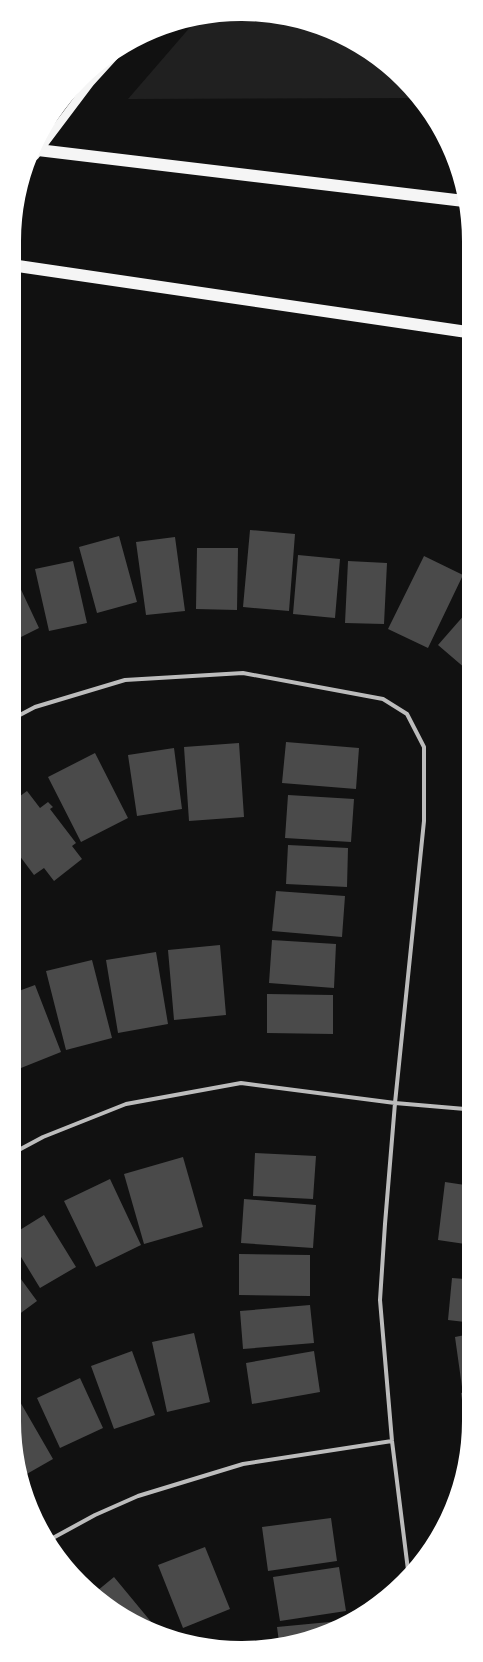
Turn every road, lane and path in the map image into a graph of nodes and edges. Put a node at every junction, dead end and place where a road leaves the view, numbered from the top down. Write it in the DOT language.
graph roads {
  1 [pos="97,75"];
  2 [pos="44,144"];
  3 [pos="41,150"];
  4 [pos="458,200"];
  5 [pos="21,266"];
  6 [pos="462,331"];
  7 [pos="21,714"];
  8 [pos="396,1103"];
  9 [pos="462,1109"];
  10 [pos="21,1149"];
  11 [pos="392,1441"];
  12 [pos="55,1537"];
  13 [pos="407,1565"];
  1 -- 2 [label="main road"];
  3 -- 4 [label="highway"];
  5 -- 6 [label="highway"];
  7 -- 8 [label="street"];
  8 -- 9 [label="street"];
  8 -- 10 [label="street"];
  8 -- 11 [label="street"];
  11 -- 12 [label="street"];
  11 -- 13 [label="street"];
}
